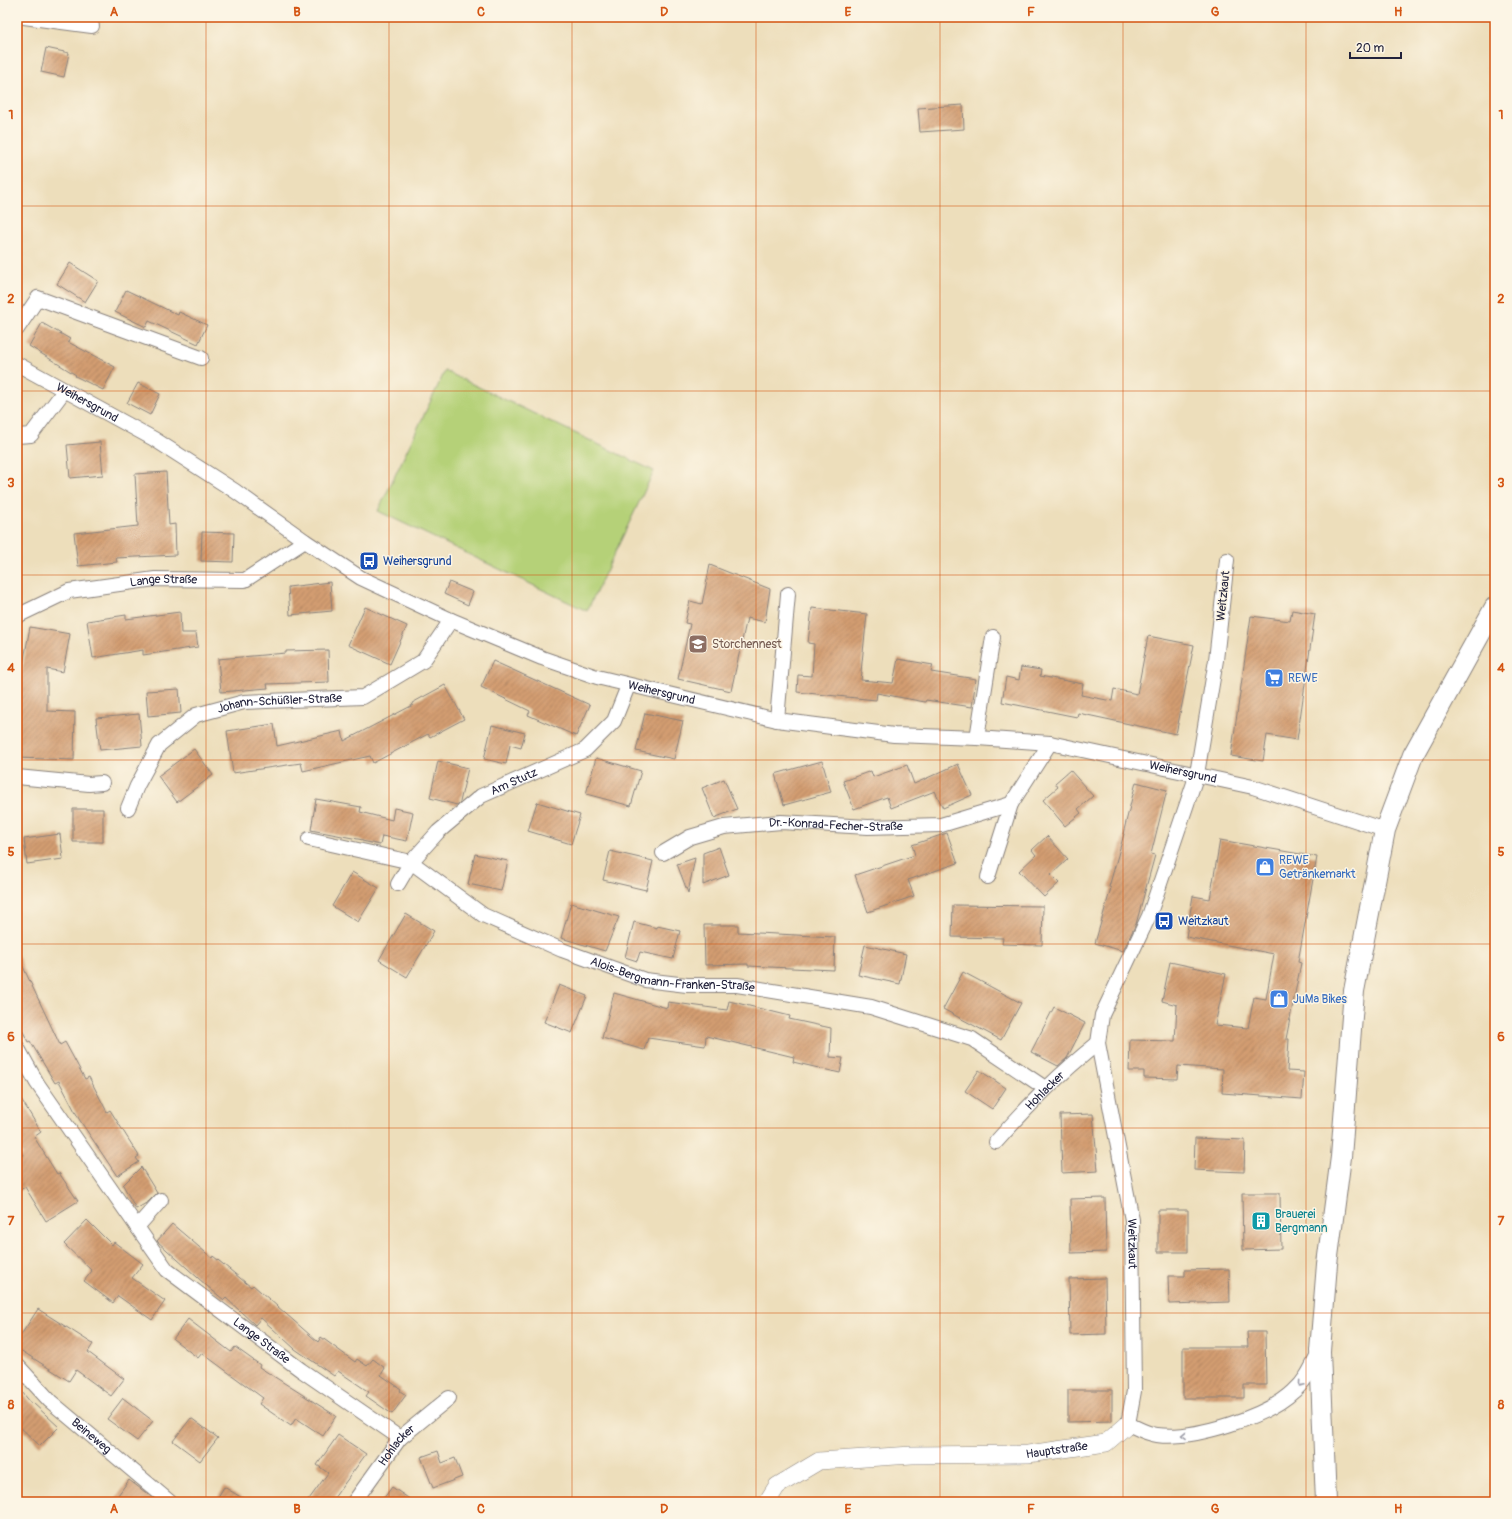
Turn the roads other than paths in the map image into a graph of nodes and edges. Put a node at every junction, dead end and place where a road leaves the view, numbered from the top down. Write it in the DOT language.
graph roads {
  1 [pos="24,17"];
  2 [pos="92,26"];
  3 [pos="17,329"];
  4 [pos="201,358"];
  5 [pos="17,364"];
  6 [pos="64,391"];
  7 [pos="17,436"];
  8 [pos="305,541"];
  9 [pos="1227,560"];
  10 [pos="788,594"];
  11 [pos="1495,607"];
  12 [pos="17,616"];
  13 [pos="451,620"];
  14 [pos="993,637"];
  15 [pos="628,686"];
  16 [pos="777,720"];
  17 [pos="977,738"];
  18 [pos="1050,743"];
  19 [pos="1197,774"];
  20 [pos="17,777"];
  21 [pos="102,783"];
  22 [pos="1011,804"];
  23 [pos="128,808"];
  24 [pos="1385,830"];
  25 [pos="309,840"];
  26 [pos="663,853"];
  27 [pos="411,862"];
  28 [pos="988,877"];
  29 [pos="398,884"];
  30 [pos="1098,1043"];
  31 [pos="17,1047"];
  32 [pos="1045,1088"];
  33 [pos="996,1142"];
  34 [pos="161,1200"];
  35 [pos="137,1227"];
  36 [pos="1320,1351"];
  37 [pos="17,1365"];
  38 [pos="449,1398"];
  39 [pos="1128,1424"];
  40 [pos="400,1438"];
  41 [pos="170,1502"];
  42 [pos="354,1502"];
  43 [pos="767,1502"];
  44 [pos="1326,1502"];
  1 -- 2 [label="street"];
  3 -- 4 [label="street"];
  5 -- 6 [label="street, Weihersgrund"];
  6 -- 7 [label="street"];
  6 -- 8 [label="street, Weihersgrund"];
  8 -- 12 [label="street, Lange Straße"];
  8 -- 13 [label="street, Weihersgrund"];
  9 -- 19 [label="street, Weitzkaut"];
  10 -- 16 [label="street"];
  11 -- 24 [label="main road"];
  13 -- 15 [label="street, Weihersgrund"];
  13 -- 23 [label="street, Johann-Schüßler-Straße"];
  14 -- 17 [label="street"];
  15 -- 16 [label="street, Weihersgrund"];
  15 -- 27 [label="street, Am Stutz"];
  16 -- 17 [label="street, Weihersgrund"];
  17 -- 18 [label="street, Weihersgrund"];
  18 -- 19 [label="street, Weihersgrund"];
  18 -- 22 [label="street"];
  19 -- 24 [label="street, Weihersgrund"];
  19 -- 30 [label="street, Weitzkaut"];
  20 -- 21 [label="street"];
  22 -- 26 [label="street, Dr.-Konrad-Fecher-Straße"];
  22 -- 28 [label="street"];
  24 -- 36 [label="main road"];
  25 -- 27 [label="street, Alois-Bergmann-Franken-Straße"];
  27 -- 29 [label="street, Am Stutz"];
  27 -- 32 [label="street, Alois-Bergmann-Franken-Straße"];
  30 -- 32 [label="street, Hohlacker"];
  30 -- 39 [label="street, Weitzkaut"];
  31 -- 35 [label="street, Lange Straße"];
  32 -- 33 [label="street, Hohlacker"];
  34 -- 35 [label="street"];
  35 -- 40 [label="street, Lange Straße"];
  36 -- 39 [label="street, one-way"];
  36 -- 44 [label="main road"];
  37 -- 41 [label="street, Beineweg"];
  38 -- 40 [label="street, Hohlacker"];
  39 -- 43 [label="street, Hauptstraße"];
  40 -- 42 [label="street, Hohlacker"];
}
